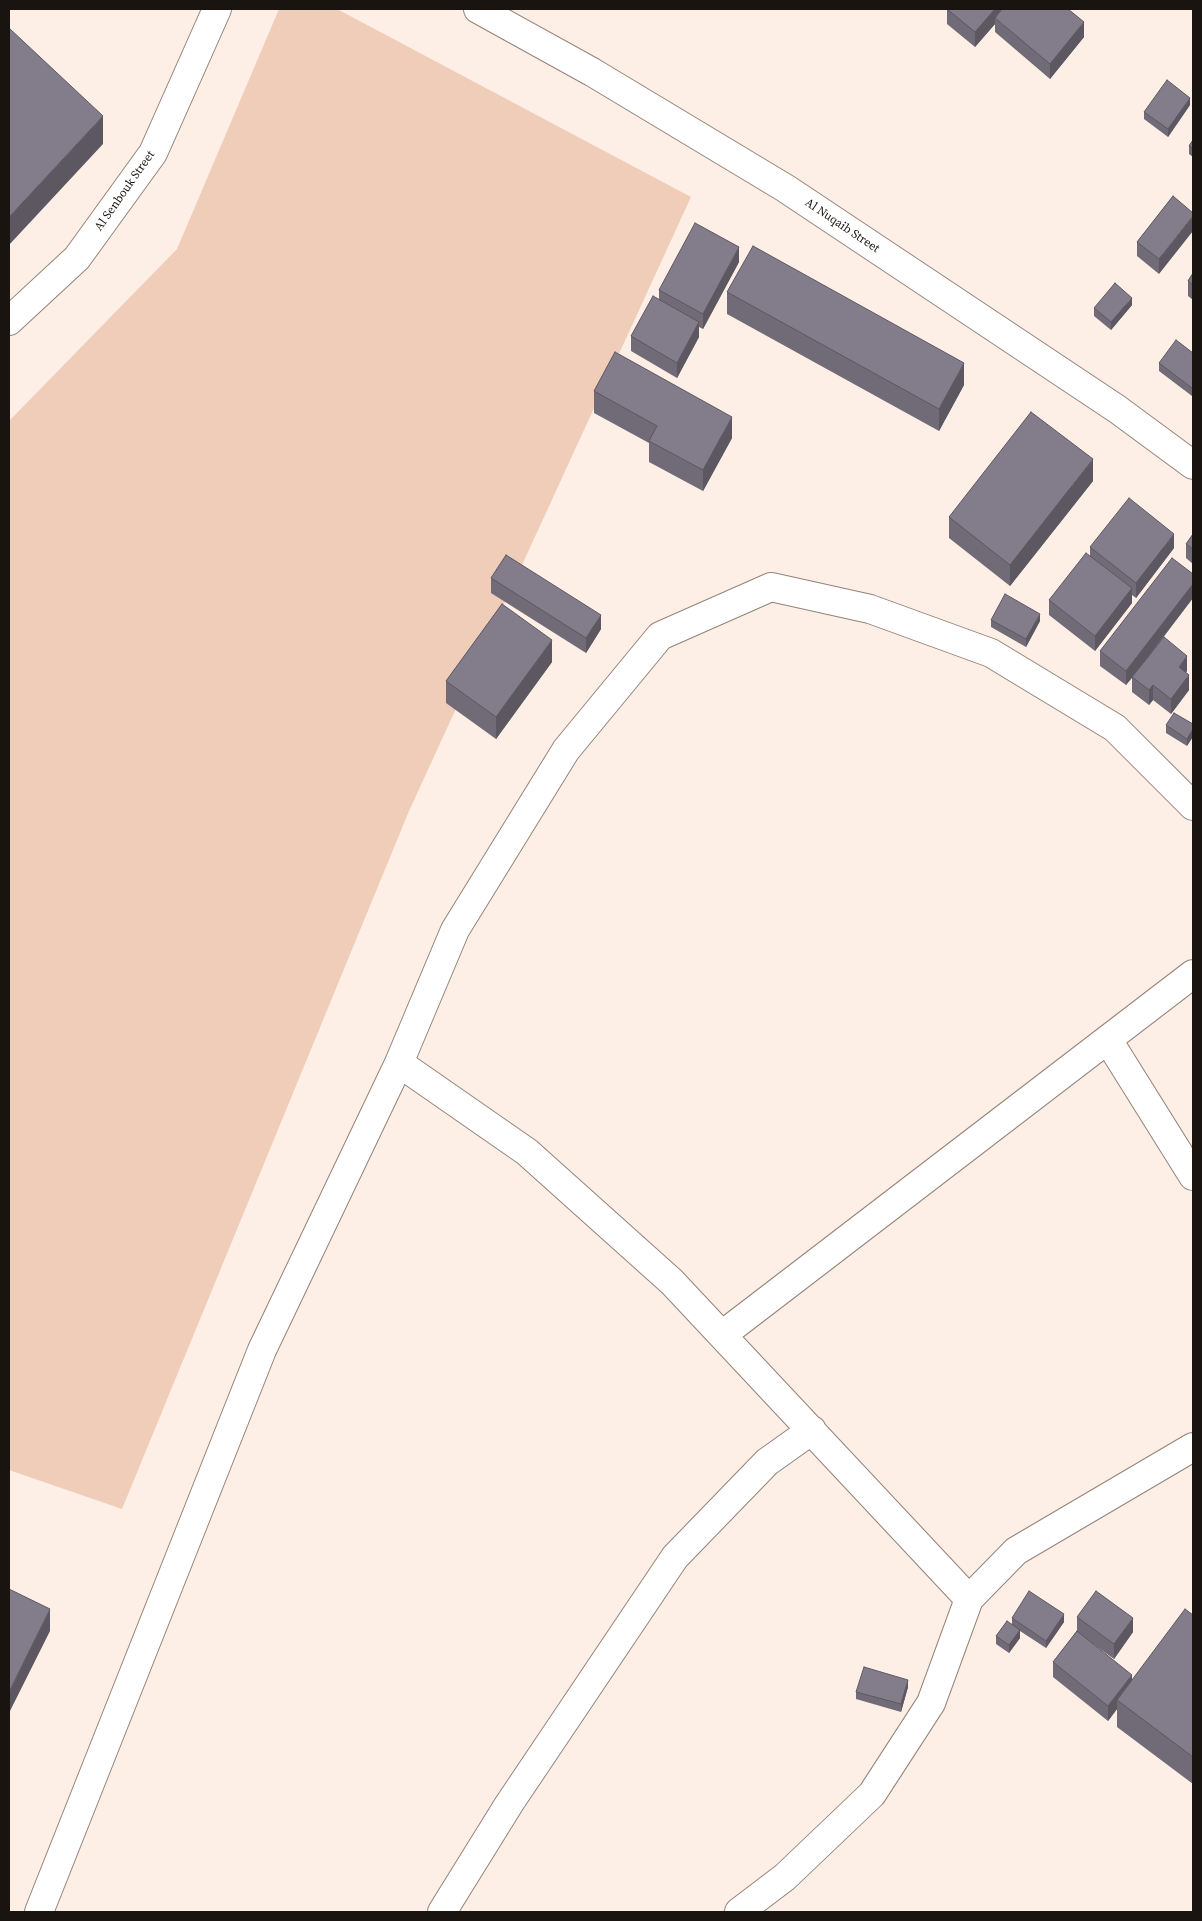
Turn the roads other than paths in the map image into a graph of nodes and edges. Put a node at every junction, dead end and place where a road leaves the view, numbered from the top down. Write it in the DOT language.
graph roads {
  1 [pos="217,9"];
  2 [pos="478,9"];
  3 [pos="9,321"];
  4 [pos="1193,465"];
  5 [pos="1193,806"];
  6 [pos="1193,974"];
  7 [pos="1108,1040"];
  8 [pos="399,1063"];
  9 [pos="1193,1176"];
  10 [pos="722,1336"];
  11 [pos="812,1430"];
  12 [pos="1193,1447"];
  13 [pos="969,1599"];
  14 [pos="39,1912"];
  15 [pos="442,1912"];
  16 [pos="740,1912"];
  1 -- 3 [label="street, Al Senbouk Street"];
  2 -- 4 [label="street, Al Nuqaib Street"];
  5 -- 8 [label="street"];
  6 -- 7 [label="street"];
  7 -- 9 [label="street"];
  7 -- 10 [label="street"];
  8 -- 10 [label="street"];
  8 -- 14 [label="street"];
  10 -- 11 [label="street"];
  11 -- 13 [label="street"];
  11 -- 15 [label="street"];
  12 -- 13 [label="street"];
  13 -- 16 [label="street"];
}
